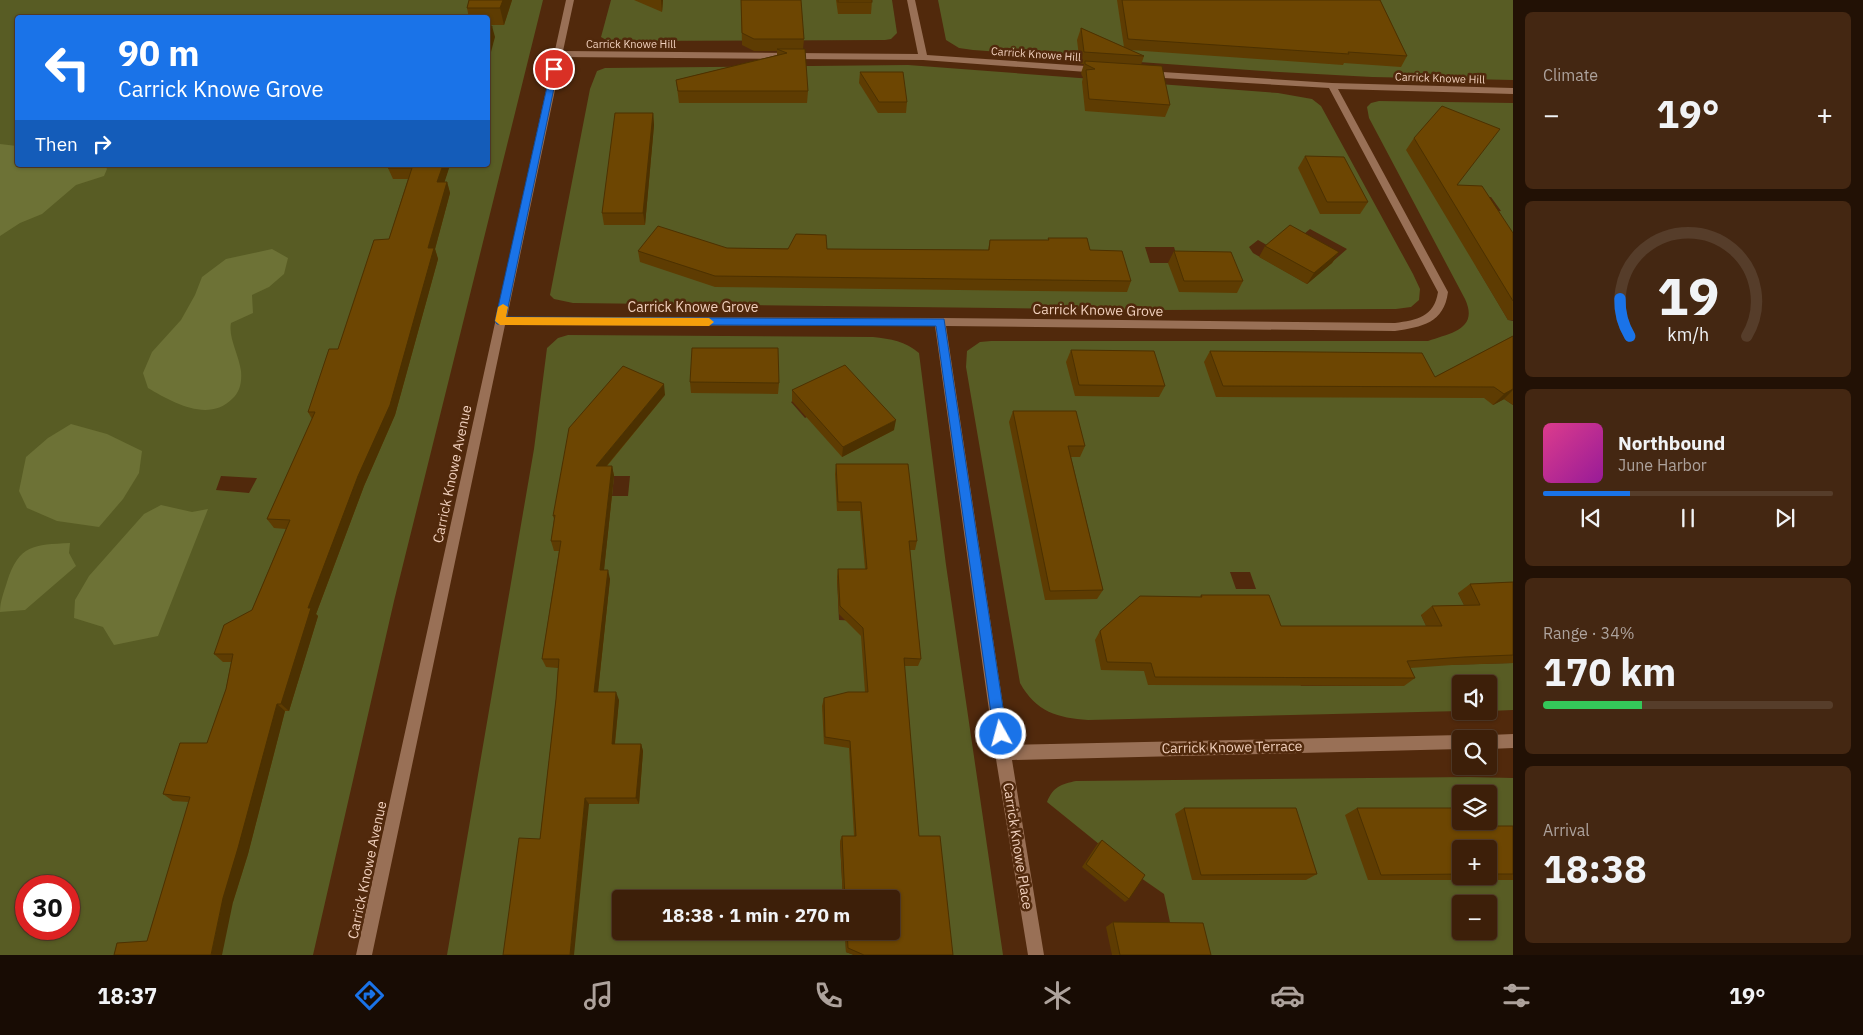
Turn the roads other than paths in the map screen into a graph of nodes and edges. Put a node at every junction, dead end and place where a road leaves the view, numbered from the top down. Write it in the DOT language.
graph roads {
  1 [pos="570,0"];
  2 [pos="911,0"];
  3 [pos="558,54"];
  4 [pos="923,57"];
  5 [pos="1111,71"];
  6 [pos="1140,73"];
  7 [pos="1332,86"];
  8 [pos="1513,91"];
  9 [pos="500,321"];
  10 [pos="940,322"];
  11 [pos="1513,741"];
  12 [pos="1452,742"];
  13 [pos="1497,742"];
  14 [pos="1003,753"];
  15 [pos="364,955"];
  16 [pos="1036,955"];
  1 -- 3 [label="street, Carrick Knowe Avenue"];
  2 -- 4 [label="street"];
  3 -- 4 [label="street, Carrick Knowe Hill"];
  3 -- 9 [label="street, Carrick Knowe Avenue"];
  4 -- 5 [label="street, Carrick Knowe Hill"];
  6 -- 7 [label="street, Carrick Knowe Hill"];
  7 -- 8 [label="street, Carrick Knowe Hill"];
  7 -- 10 [label="street, Carrick Knowe Grove"];
  9 -- 10 [label="street, Carrick Knowe Grove"];
  9 -- 15 [label="street, Carrick Knowe Avenue"];
  10 -- 14 [label="street, Carrick Knowe Place"];
  11 -- 13 [label="street"];
  12 -- 14 [label="street, Carrick Knowe Terrace"];
  14 -- 16 [label="street, Carrick Knowe Place"];
}
